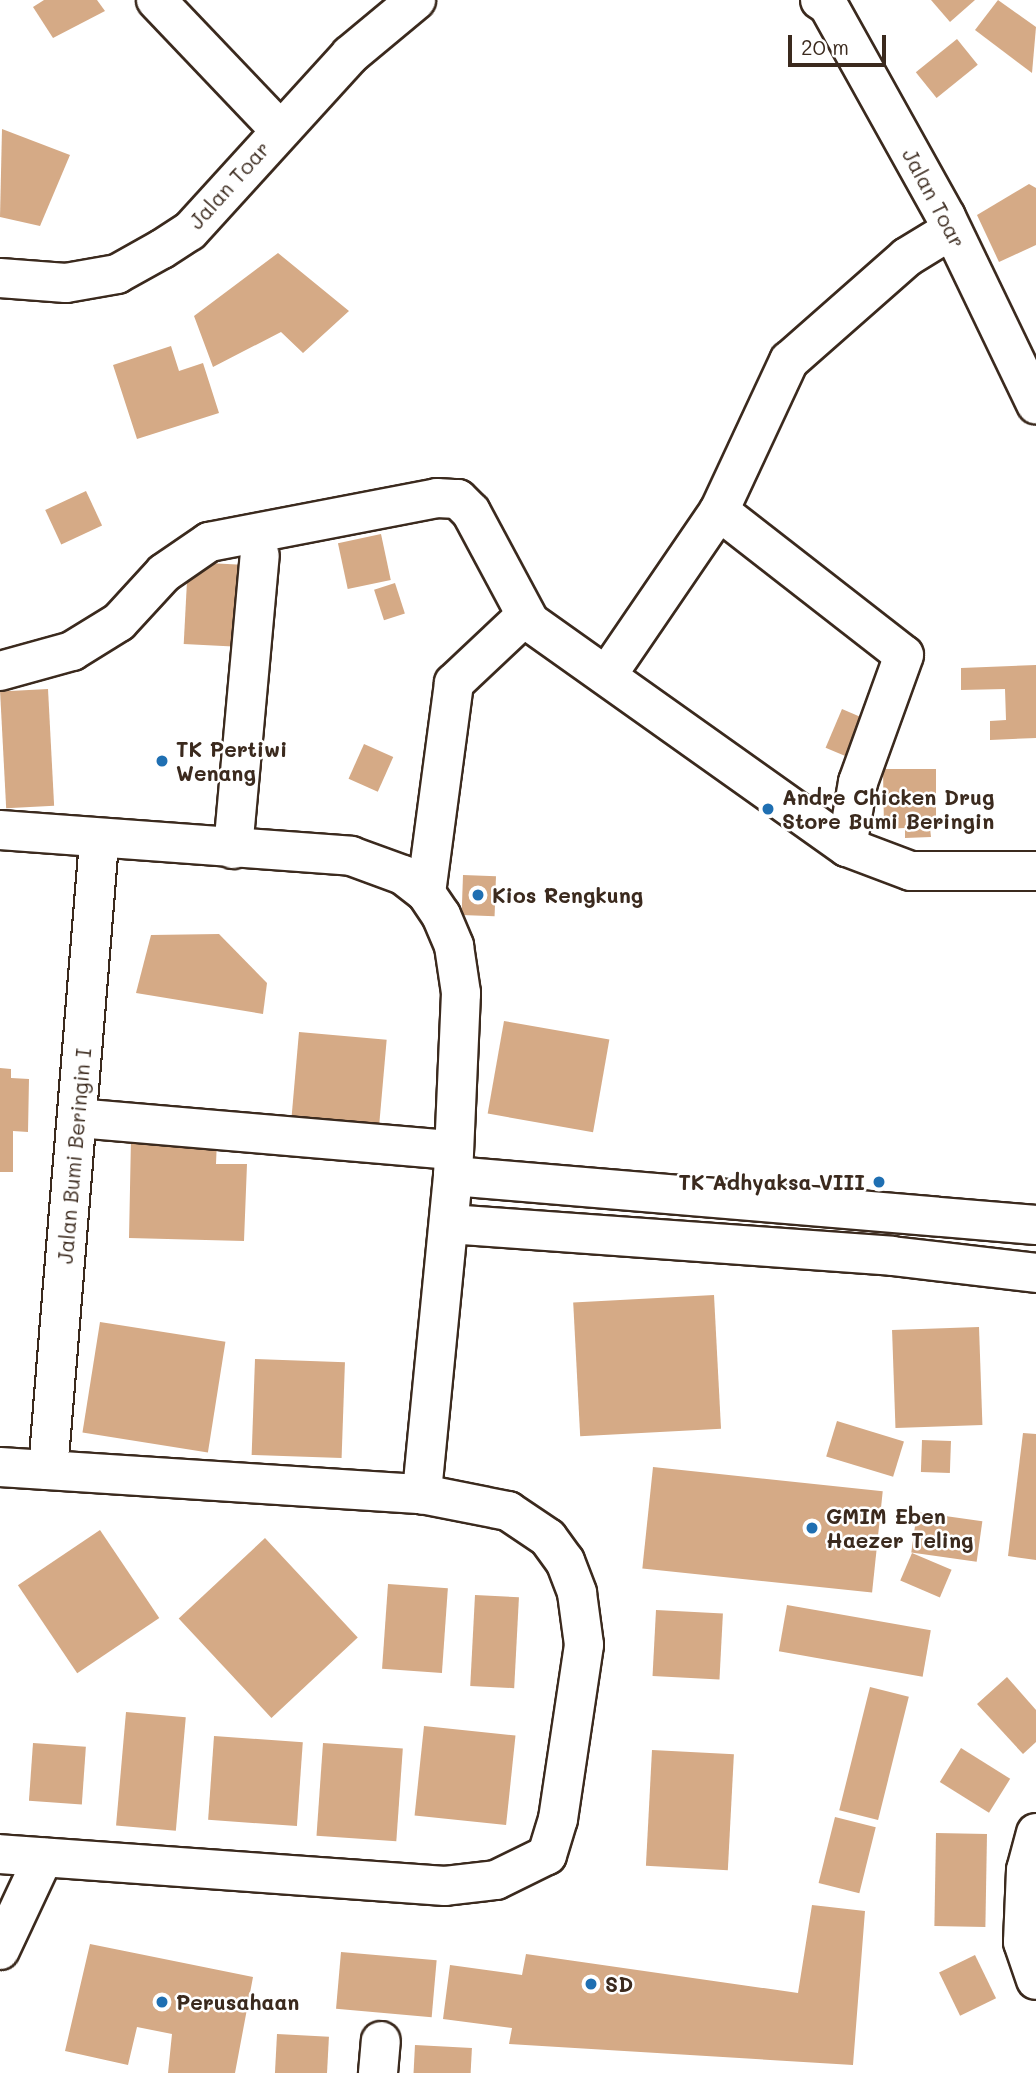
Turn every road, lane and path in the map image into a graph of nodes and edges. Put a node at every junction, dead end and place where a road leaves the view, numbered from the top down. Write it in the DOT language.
graph roads {
  1 [pos="156,0"];
  2 [pos="416,0"];
  3 [pos="827,2"];
  4 [pos="279,130"];
  5 [pos="951,230"];
  6 [pos="0,278"];
  7 [pos="1036,404"];
  8 [pos="719,511"];
  9 [pos="260,555"];
  10 [pos="525,616"];
  11 [pos="0,671"];
  12 [pos="607,675"];
  13 [pos="0,830"];
  14 [pos="99,841"];
  15 [pos="847,847"];
  16 [pos="233,849"];
  17 [pos="1036,871"];
  18 [pos="426,893"];
  19 [pos="77,1118"];
  20 [pos="454,1163"];
  21 [pos="654,1193"];
  22 [pos="895,1213"];
  23 [pos="449,1224"];
  24 [pos="1036,1225"];
  25 [pos="649,1237"];
  26 [pos="892,1256"];
  27 [pos="1036,1273"];
  28 [pos="0,1467"];
  29 [pos="48,1471"];
  30 [pos="422,1494"];
  31 [pos="1036,1833"];
  32 [pos="0,1854"];
  33 [pos="43,1858"];
  34 [pos="0,1950"];
  35 [pos="1036,1980"];
  1 -- 4 [label="street"];
  2 -- 4 [label="street, Jalan Toar"];
  3 -- 5 [label="street, Jalan Toar"];
  4 -- 6 [label="street, Jalan Toar"];
  5 -- 7 [label="street, Jalan Toar"];
  5 -- 8 [label="street"];
  8 -- 12 [label="street"];
  8 -- 15 [label="street"];
  9 -- 16 [label="street"];
  10 -- 11 [label="street"];
  10 -- 12 [label="street"];
  10 -- 18 [label="street"];
  12 -- 15 [label="street"];
  13 -- 14 [label="street"];
  14 -- 16 [label="street"];
  14 -- 19 [label="street, Jalan Bumi Beringin I"];
  15 -- 17 [label="street"];
  16 -- 18 [label="street"];
  18 -- 20 [label="street"];
  19 -- 20 [label="street"];
  19 -- 29 [label="street, Jalan Bumi Beringin I"];
  20 -- 21 [label="street"];
  20 -- 23 [label="street"];
  21 -- 22 [label="street"];
  21 -- 25 [label="street"];
  22 -- 24 [label="street"];
  22 -- 26 [label="street"];
  23 -- 25 [label="street"];
  23 -- 30 [label="street"];
  25 -- 26 [label="street"];
  26 -- 27 [label="street"];
  28 -- 29 [label="street"];
  29 -- 30 [label="street"];
  30 -- 33 [label="street"];
  31 -- 35 [label="street"];
  32 -- 33 [label="street"];
  33 -- 34 [label="street"];
}
